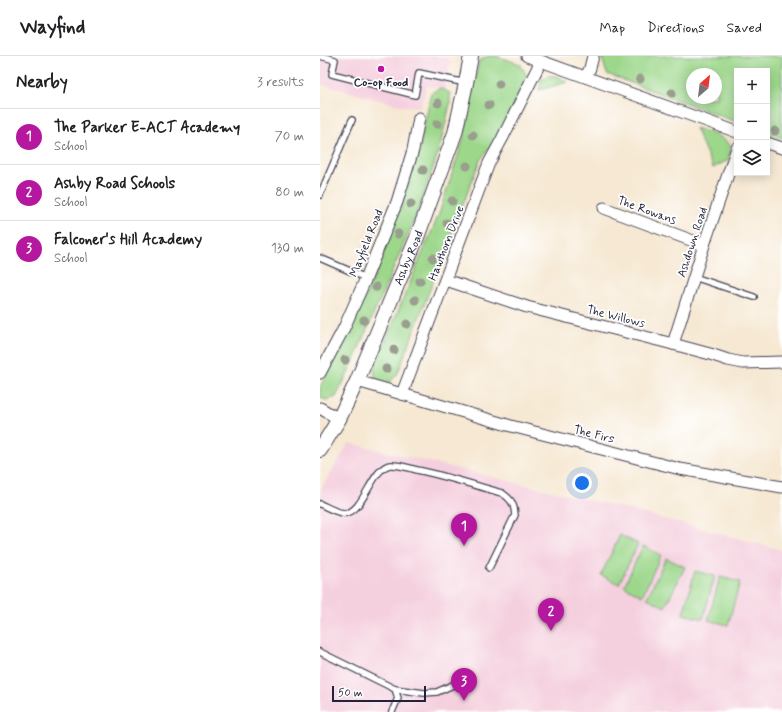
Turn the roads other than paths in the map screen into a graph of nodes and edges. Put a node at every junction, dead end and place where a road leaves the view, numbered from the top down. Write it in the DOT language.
graph roads {
  1 [pos="320,56"];
  2 [pos="471,56"];
  3 [pos="527,56"];
  4 [pos="593,56"];
  5 [pos="541,61"];
  6 [pos="586,77"];
  7 [pos="466,83"];
  8 [pos="419,118"];
  9 [pos="352,120"];
  10 [pos="734,131"];
  11 [pos="770,144"];
  12 [pos="782,148"];
  13 [pos="734,157"];
  14 [pos="320,195"];
  15 [pos="604,208"];
  16 [pos="704,245"];
  17 [pos="320,258"];
  18 [pos="694,277"];
  19 [pos="366,278"];
  20 [pos="446,280"];
  21 [pos="754,297"];
  22 [pos="673,344"];
  23 [pos="782,362"];
  24 [pos="320,373"];
  25 [pos="357,381"];
  26 [pos="402,394"];
  27 [pos="320,408"];
  28 [pos="339,419"];
  29 [pos="320,450"];
  30 [pos="782,487"];
  31 [pos="320,504"];
  32 [pos="490,568"];
  33 [pos="320,652"];
  34 [pos="455,684"];
  35 [pos="395,689"];
  36 [pos="392,712"];
  1 -- 7 [label="lane"];
  2 -- 7 [label="street, Ashby Road"];
  3 -- 5 [label="street"];
  4 -- 6 [label="street"];
  5 -- 6 [label="street"];
  5 -- 20 [label="street, Hawthorn Drive"];
  6 -- 10 [label="street"];
  7 -- 25 [label="street, Ashby Road"];
  8 -- 19 [label="street, Mayfield Road"];
  9 -- 14 [label="lane"];
  11 -- 12 [label="street"];
  13 -- 16 [label="street, Ashdown Road"];
  15 -- 16 [label="street, The Rowans"];
  16 -- 18 [label="street, Ashdown Road"];
  17 -- 19 [label="lane"];
  18 -- 21 [label="lane"];
  18 -- 22 [label="street, Ashdown Road"];
  19 -- 24 [label="street, Mayfield Road"];
  20 -- 22 [label="street, The Willows"];
  20 -- 26 [label="street, Hawthorn Drive"];
  22 -- 23 [label="street, The Willows"];
  25 -- 26 [label="street"];
  25 -- 28 [label="street, Ashby Road"];
  26 -- 30 [label="street, The Firs"];
  27 -- 28 [label="street"];
  28 -- 29 [label="street, Ashby Road"];
  31 -- 32 [label="lane"];
  33 -- 35 [label="lane"];
  34 -- 35 [label="lane"];
  35 -- 36 [label="lane"];
}
